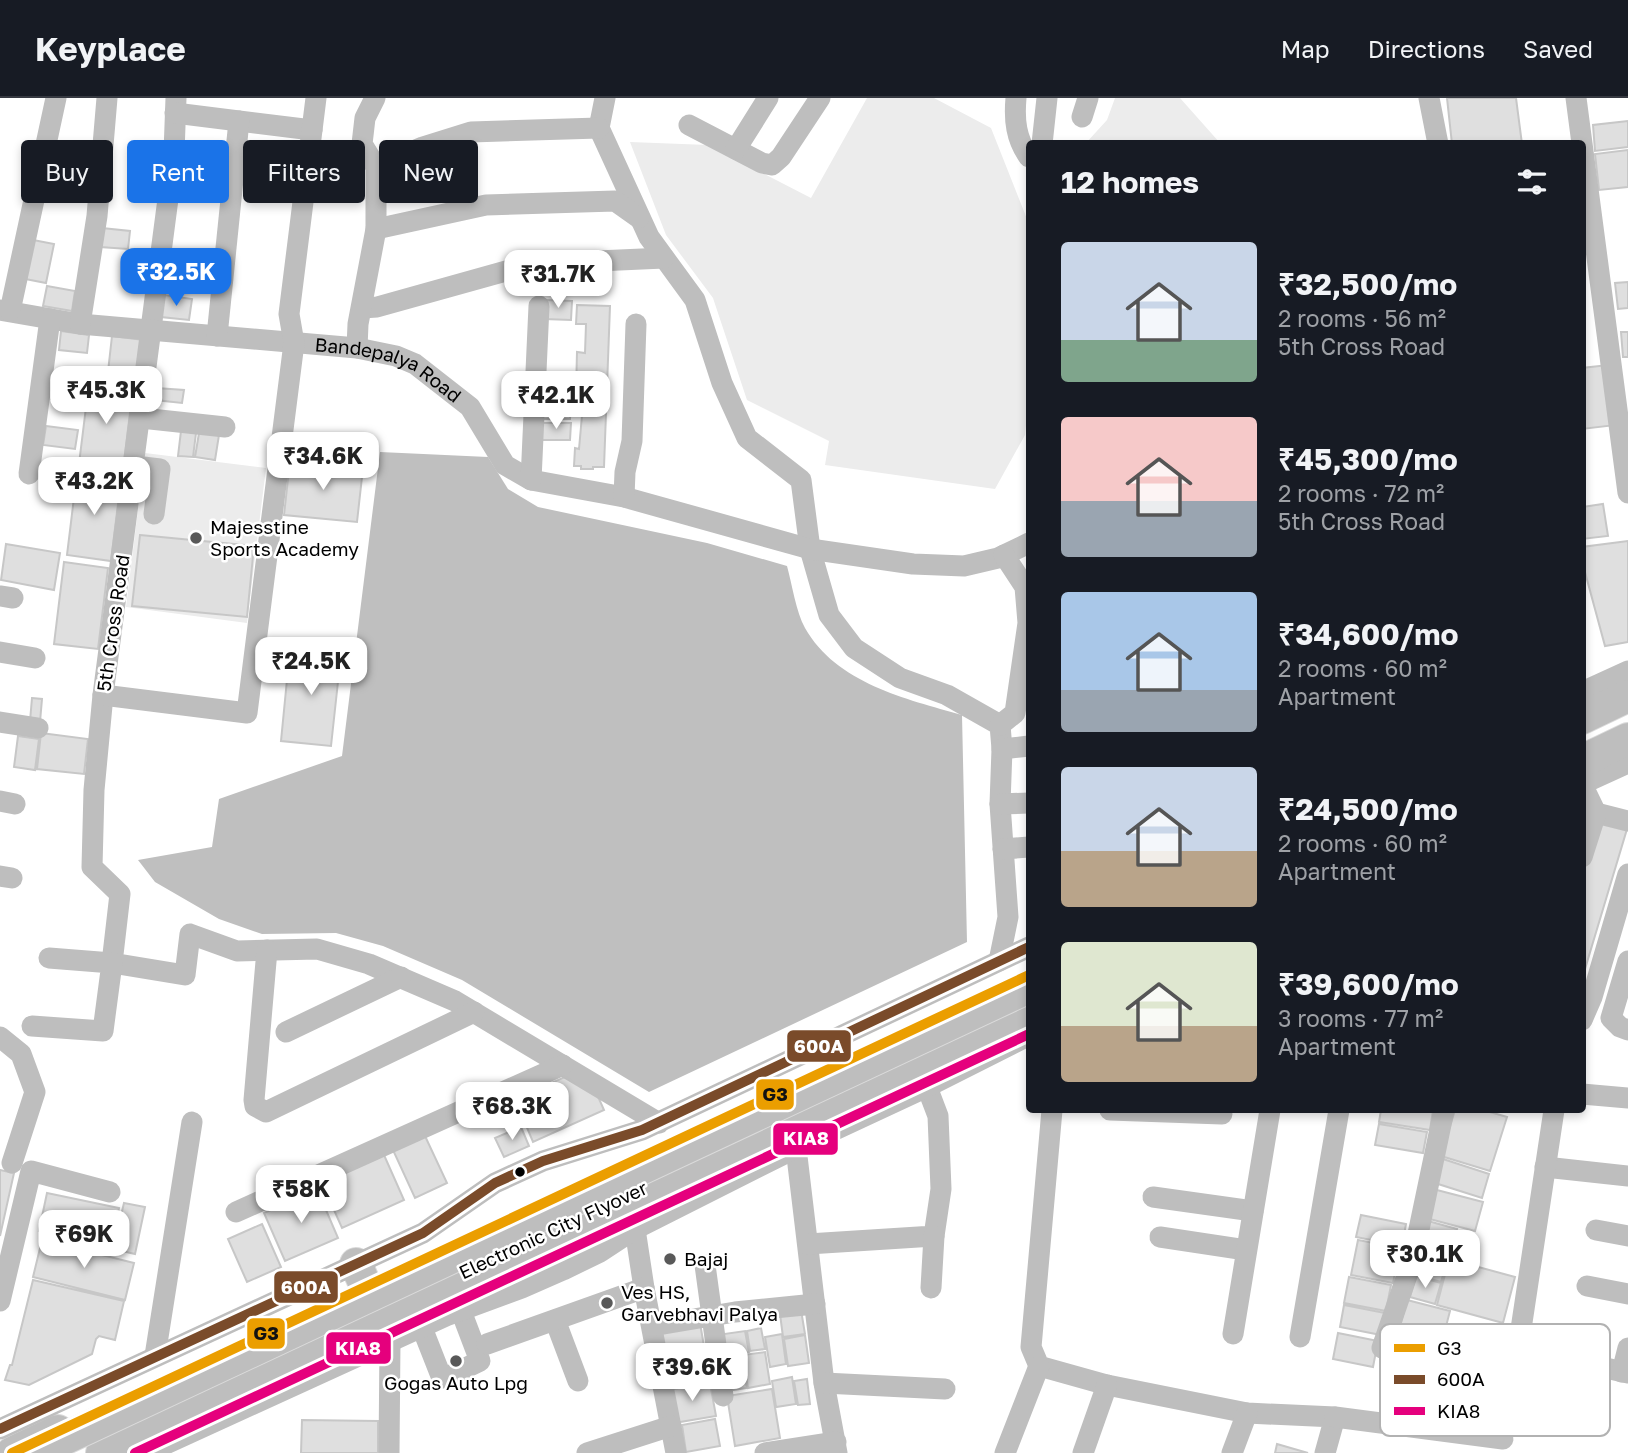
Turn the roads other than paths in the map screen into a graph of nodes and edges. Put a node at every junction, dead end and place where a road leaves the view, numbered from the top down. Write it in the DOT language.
graph roads {
  1 [pos="56,98"];
  2 [pos="107,98"];
  3 [pos="316,98"];
  4 [pos="375,98"];
  5 [pos="605,98"];
  6 [pos="768,98"];
  7 [pos="820,98"];
  8 [pos="1016,98"];
  9 [pos="1048,98"];
  10 [pos="1429,98"];
  11 [pos="1576,98"];
  12 [pos="176,105"];
  13 [pos="239,121"];
  14 [pos="689,125"];
  15 [pos="599,128"];
  16 [pos="312,130"];
  17 [pos="1043,140"];
  18 [pos="1437,140"];
  19 [pos="1582,140"];
  20 [pos="736,149"];
  21 [pos="1026,151"];
  22 [pos="376,167"];
  23 [pos="1586,174"];
  24 [pos="641,219"];
  25 [pos="376,229"];
  26 [pos="664,258"];
  27 [pos="539,306"];
  28 [pos="362,308"];
  29 [pos="5,311"];
  30 [pos="50,319"];
  31 [pos="80,324"];
  32 [pos="636,324"];
  33 [pos="152,330"];
  34 [pos="216,336"];
  35 [pos="294,344"];
  36 [pos="357,348"];
  37 [pos="141,418"];
  38 [pos="225,427"];
  39 [pos="135,466"];
  40 [pos="29,474"];
  41 [pos="531,480"];
  42 [pos="1628,493"];
  43 [pos="624,497"];
  44 [pos="154,514"];
  45 [pos="1026,544"];
  46 [pos="810,549"];
  47 [pos="1004,555"];
  48 [pos="1026,599"];
  49 [pos="0,652"];
  50 [pos="1026,653"];
  51 [pos="35,658"];
  52 [pos="1628,671"];
  53 [pos="1586,690"];
  54 [pos="103,695"];
  55 [pos="1628,696"];
  56 [pos="1023,697"];
  57 [pos="1628,706"];
  58 [pos="1586,716"];
  59 [pos="0,722"];
  60 [pos="1000,725"];
  61 [pos="1628,725"];
  62 [pos="1586,726"];
  63 [pos="38,728"];
  64 [pos="1628,739"];
  65 [pos="1586,745"];
  66 [pos="1026,746"];
  67 [pos="1002,749"];
  68 [pos="1586,759"];
  69 [pos="1628,763"];
  70 [pos="1586,782"];
  71 [pos="1586,792"];
  72 [pos="1026,803"];
  73 [pos="1000,804"];
  74 [pos="1596,813"];
  75 [pos="1628,821"];
  76 [pos="1586,844"];
  77 [pos="1026,847"];
  78 [pos="1003,849"];
  79 [pos="1628,874"];
  80 [pos="1008,917"];
  81 [pos="267,950"];
  82 [pos="49,958"];
  83 [pos="1628,961"];
  84 [pos="112,962"];
  85 [pos="401,977"];
  86 [pos="1024,988"];
  87 [pos="1586,1011"];
  88 [pos="474,1012"];
  89 [pos="32,1027"];
  90 [pos="1628,1030"];
  91 [pos="286,1032"];
  92 [pos="0,1037"];
  93 [pos="563,1065"];
  94 [pos="927,1087"];
  95 [pos="1586,1094"];
  96 [pos="1628,1098"];
  97 [pos="1052,1113"];
  98 [pos="1194,1113"];
  99 [pos="1269,1113"];
  100 [pos="1338,1113"];
  101 [pos="1443,1113"];
  102 [pos="1554,1113"];
  103 [pos="1222,1114"];
  104 [pos="192,1122"];
  105 [pos="659,1123"];
  106 [pos="796,1147"];
  107 [pos="14,1164"];
  108 [pos="1545,1167"];
  109 [pos="1628,1176"];
  110 [pos="110,1192"];
  111 [pos="1153,1196"];
  112 [pos="1253,1211"];
  113 [pos="236,1212"];
  114 [pos="635,1228"];
  115 [pos="1596,1230"];
  116 [pos="934,1236"];
  117 [pos="1628,1236"];
  118 [pos="1160,1237"];
  119 [pos="808,1244"];
  120 [pos="1246,1250"];
  121 [pos="705,1265"];
  122 [pos="361,1276"];
  123 [pos="1587,1286"];
  124 [pos="644,1288"];
  125 [pos="931,1288"];
  126 [pos="1628,1294"];
  127 [pos="0,1301"];
  128 [pos="815,1304"];
  129 [pos="461,1311"];
  130 [pos="712,1315"];
  131 [pos="418,1317"];
  132 [pos="555,1320"];
  133 [pos="1390,1324"];
  134 [pos="1522,1324"];
  135 [pos="652,1326"];
  136 [pos="1233,1334"];
  137 [pos="1300,1338"];
  138 [pos="390,1341"];
  139 [pos="487,1345"];
  140 [pos="1628,1348"];
  141 [pos="155,1356"];
  142 [pos="1039,1366"];
  143 [pos="1625,1373"];
  144 [pos="578,1381"];
  145 [pos="824,1382"];
  146 [pos="1107,1385"];
  147 [pos="945,1389"];
  148 [pos="723,1396"];
  149 [pos="1247,1413"];
  150 [pos="1335,1417"];
  151 [pos="1380,1423"];
  152 [pos="671,1426"];
  153 [pos="0,1429"];
  154 [pos="1480,1436"];
  155 [pos="1503,1439"];
  156 [pos="836,1448"];
  157 [pos="12,1453"];
  158 [pos="34,1453"];
  159 [pos="76,1453"];
  160 [pos="102,1453"];
  161 [pos="146,1453"];
  162 [pos="389,1453"];
  163 [pos="587,1453"];
  164 [pos="676,1453"];
  165 [pos="765,1453"];
  166 [pos="1005,1453"];
  167 [pos="1083,1453"];
  168 [pos="1232,1453"];
  169 [pos="1325,1453"];
  1 -- 29 [label="street"];
  2 -- 31 [label="street"];
  3 -- 16 [label="street"];
  4 -- 22 [label="street"];
  5 -- 15 [label="street"];
  6 -- 20 [label="street"];
  7 -- 20 [label="street"];
  8 -- 21 [label="street"];
  9 -- 17 [label="street"];
  10 -- 18 [label="street"];
  11 -- 19 [label="street"];
  12 -- 13 [label="street"];
  12 -- 33 [label="street, 5th Cross Road"];
  13 -- 16 [label="street"];
  13 -- 34 [label="street"];
  14 -- 20 [label="street"];
  15 -- 22 [label="street"];
  15 -- 24 [label="street"];
  16 -- 35 [label="street"];
  22 -- 25 [label="street"];
  23 -- 42 [label="street"];
  24 -- 25 [label="street"];
  24 -- 26 [label="street"];
  25 -- 28 [label="street"];
  26 -- 28 [label="street"];
  26 -- 46 [label="street"];
  27 -- 41 [label="street"];
  28 -- 36 [label="street"];
  29 -- 30 [label="street, Bandepalya Road"];
  30 -- 31 [label="street, Bandepalya Road"];
  30 -- 40 [label="street"];
  31 -- 33 [label="street, Bandepalya Road"];
  32 -- 43 [label="street"];
  33 -- 34 [label="street, Bandepalya Road"];
  33 -- 37 [label="street, 5th Cross Road"];
  34 -- 35 [label="street, Bandepalya Road"];
  35 -- 36 [label="street, Bandepalya Road"];
  35 -- 54 [label="street"];
  36 -- 41 [label="street, Bandepalya Road"];
  37 -- 38 [label="street"];
  37 -- 39 [label="street, 5th Cross Road"];
  39 -- 44 [label="street"];
  39 -- 54 [label="street, 5th Cross Road"];
  41 -- 43 [label="street, Bandepalya Road"];
  43 -- 46 [label="street, Bandepalya Road"];
  45 -- 47 [label="street, Bandepalya Road"];
  46 -- 47 [label="street, Bandepalya Road"];
  46 -- 60 [label="street"];
  47 -- 48 [label="street"];
  49 -- 51 [label="street"];
  50 -- 56 [label="street"];
  52 -- 53 [label="street"];
  54 -- 84 [label="street, 5th Cross Road"];
  55 -- 58 [label="highway"];
  56 -- 60 [label="street"];
  57 -- 62 [label="highway"];
  59 -- 63 [label="street"];
  60 -- 67 [label="street"];
  61 -- 65 [label="highway"];
  64 -- 68 [label="highway"];
  66 -- 67 [label="street"];
  67 -- 73 [label="street"];
  69 -- 70 [label="street"];
  71 -- 74 [label="street"];
  72 -- 73 [label="street"];
  73 -- 78 [label="street"];
  74 -- 75 [label="street"];
  74 -- 76 [label="street"];
  77 -- 78 [label="street"];
  78 -- 80 [label="street"];
  79 -- 87 [label="street"];
  80 -- 86 [label="street"];
  80 -- 86 [label="street"];
  81 -- 84 [label="street"];
  81 -- 85 [label="street"];
  81 -- 88 [label="street"];
  82 -- 84 [label="street"];
  83 -- 90 [label="street"];
  84 -- 89 [label="street"];
  85 -- 88 [label="street"];
  85 -- 91 [label="street"];
  86 -- 94 [label="street"];
  86 -- 105 [label="street"];
  86 -- 122 [label="highway"];
  86 -- 131 [label="highway"];
  86 -- 158 [label="highway, Electronic City Flyover, bridge"];
  86 -- 159 [label="highway, Electronic City Flyover"];
  88 -- 93 [label="street"];
  92 -- 107 [label="street"];
  93 -- 105 [label="street"];
  93 -- 113 [label="street"];
  94 -- 106 [label="street"];
  94 -- 116 [label="street"];
  95 -- 96 [label="street"];
  97 -- 142 [label="street"];
  98 -- 103 [label="street"];
  99 -- 112 [label="street"];
  100 -- 137 [label="street"];
  101 -- 133 [label="street"];
  102 -- 108 [label="street"];
  104 -- 141 [label="street"];
  105 -- 122 [label="street"];
  106 -- 114 [label="street"];
  106 -- 119 [label="street"];
  107 -- 110 [label="street"];
  107 -- 127 [label="street"];
  108 -- 109 [label="street"];
  108 -- 134 [label="street"];
  111 -- 112 [label="street"];
  112 -- 120 [label="street"];
  114 -- 124 [label="street"];
  114 -- 129 [label="street"];
  115 -- 117 [label="street"];
  116 -- 119 [label="street"];
  116 -- 125 [label="street"];
  118 -- 120 [label="street"];
  119 -- 128 [label="street"];
  120 -- 136 [label="street"];
  121 -- 130 [label="street"];
  122 -- 141 [label="street"];
  122 -- 157 [label="highway"];
  123 -- 126 [label="street"];
  124 -- 132 [label="street"];
  124 -- 135 [label="street"];
  128 -- 130 [label="street"];
  128 -- 145 [label="street"];
  129 -- 131 [label="street"];
  129 -- 131 [label="street"];
  130 -- 135 [label="street"];
  130 -- 148 [label="street"];
  131 -- 138 [label="street"];
  131 -- 160 [label="highway"];
  132 -- 139 [label="street"];
  132 -- 144 [label="street"];
  135 -- 152 [label="street"];
  138 -- 161 [label="street"];
  138 -- 162 [label="street"];
  140 -- 143 [label="street"];
  141 -- 153 [label="street"];
  142 -- 146 [label="street"];
  142 -- 166 [label="street"];
  145 -- 147 [label="street"];
  145 -- 156 [label="street"];
  146 -- 149 [label="street"];
  146 -- 167 [label="street"];
  149 -- 150 [label="street"];
  149 -- 168 [label="street"];
  150 -- 151 [label="street"];
  150 -- 169 [label="street"];
  152 -- 163 [label="street"];
  152 -- 164 [label="street"];
  154 -- 155 [label="street"];
  156 -- 165 [label="street"];
}
